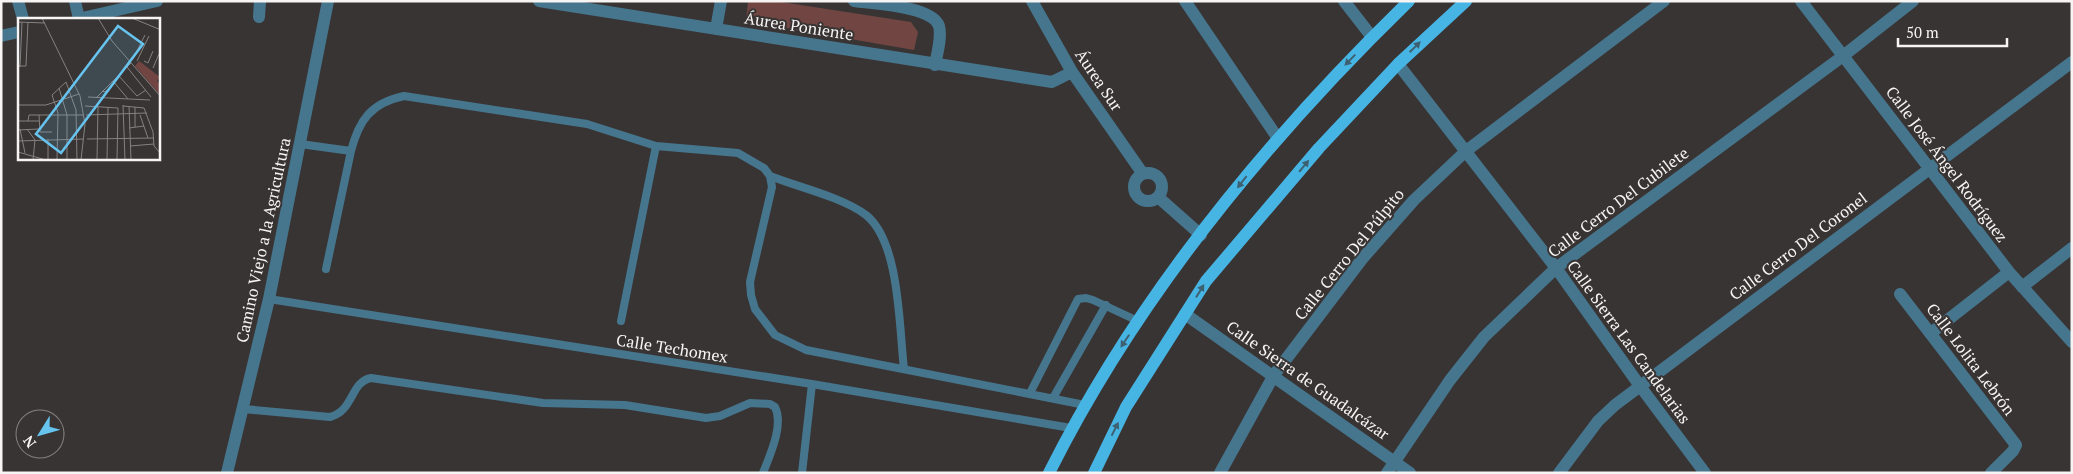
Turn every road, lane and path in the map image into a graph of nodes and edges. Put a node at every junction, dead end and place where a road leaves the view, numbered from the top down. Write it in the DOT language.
graph roads {
  1 [pos="18,1"];
  2 [pos="75,1"];
  3 [pos="157,1"];
  4 [pos="260,1"];
  5 [pos="539,1"];
  6 [pos="721,1"];
  7 [pos="854,1"];
  8 [pos="1032,1"];
  9 [pos="1185,1"];
  10 [pos="1344,1"];
  11 [pos="1409,1"];
  12 [pos="1466,1"];
  13 [pos="1664,1"];
  14 [pos="1801,1"];
  15 [pos="1913,1"];
  16 [pos="326,7"];
  17 [pos="603,7"];
  18 [pos="258,17"];
  19 [pos="22,18"];
  20 [pos="79,18"];
  21 [pos="83,18"];
  22 [pos="716,29"];
  23 [pos="18,32"];
  24 [pos="1,36"];
  25 [pos="1372,37"];
  26 [pos="1843,56"];
  27 [pos="2072,62"];
  28 [pos="1398,64"];
  29 [pos="935,65"];
  30 [pos="1072,72"];
  31 [pos="1277,137"];
  32 [pos="300,144"];
  33 [pos="656,146"];
  34 [pos="1466,151"];
  35 [pos="351,152"];
  36 [pos="1929,167"];
  37 [pos="1143,174"];
  38 [pos="770,176"];
  39 [pos="1158,197"];
  40 [pos="1201,236"];
  41 [pos="2072,248"];
  42 [pos="1556,268"];
  43 [pos="326,269"];
  44 [pos="2009,272"];
  45 [pos="2022,287"];
  46 [pos="1900,294"];
  47 [pos="269,299"];
  48 [pos="1106,305"];
  49 [pos="1186,314"];
  50 [pos="621,321"];
  51 [pos="1138,322"];
  52 [pos="1931,333"];
  53 [pos="2072,342"];
  54 [pos="904,368"];
  55 [pos="1274,375"];
  56 [pos="812,384"];
  57 [pos="1640,386"];
  58 [pos="1030,393"];
  59 [pos="1053,398"];
  60 [pos="1085,404"];
  61 [pos="244,409"];
  62 [pos="1071,428"];
  63 [pos="1394,461"];
  64 [pos="227,473"];
  65 [pos="763,473"];
  66 [pos="802,473"];
  67 [pos="1049,473"];
  68 [pos="1094,473"];
  69 [pos="1220,473"];
  70 [pos="1387,473"];
  71 [pos="1410,473"];
  72 [pos="1559,473"];
  73 [pos="1705,473"];
  74 [pos="1991,473"];
  1 -- 19 [label="street"];
  2 -- 20 [label="street"];
  3 -- 21 [label="street"];
  4 -- 18 [label="street"];
  5 -- 17 [label="street, Áurea Poniente"];
  6 -- 22 [label="street"];
  7 -- 29 [label="street, Áurea Poniente"];
  8 -- 30 [label="street, Áurea Sur"];
  9 -- 31 [label="street"];
  10 -- 25 [label="street"];
  11 -- 25 [label="main road"];
  28 -- 12 [label="main road, one-way"];
  13 -- 34 [label="street, Calle Cerro Del Púlpito"];
  14 -- 26 [label="street, Calle José Ángel Rodríguez"];
  15 -- 26 [label="street, Calle Cerro Del Cubilete"];
  16 -- 32 [label="street, Camino Viejo a la Agricultura"];
  17 -- 22 [label="street, Áurea Poniente"];
  22 -- 29 [label="street, Áurea Poniente"];
  23 -- 24 [label="street"];
  25 -- 31 [label="main road, one-way"];
  26 -- 36 [label="street, Calle José Ángel Rodríguez"];
  26 -- 42 [label="street, Calle Cerro Del Cubilete"];
  27 -- 36 [label="street, Calle Cerro Del Coronel"];
  28 -- 34 [label="street, Calle Sierra Las Candelarias"];
  49 -- 28 [label="main road, one-way"];
  29 -- 30 [label="street, Áurea Poniente"];
  30 -- 37 [label="street, Áurea Sur"];
  31 -- 40 [label="main road, one-way"];
  32 -- 35 [label="lane"];
  32 -- 47 [label="street, Camino Viejo a la Agricultura"];
  33 -- 35 [label="lane"];
  33 -- 38 [label="lane"];
  33 -- 50 [label="lane"];
  34 -- 42 [label="street, Calle Sierra Las Candelarias"];
  34 -- 55 [label="street, Calle Cerro Del Púlpito"];
  35 -- 43 [label="lane"];
  36 -- 44 [label="street, Calle José Ángel Rodríguez"];
  36 -- 57 [label="street, Calle Cerro Del Coronel"];
  37 -- 39 [label="street, Áurea Sur"];
  37 -- 39 [label="street"];
  38 -- 54 [label="lane"];
  38 -- 54 [label="lane"];
  39 -- 40 [label="street"];
  40 -- 51 [label="main road"];
  41 -- 45 [label="street"];
  42 -- 57 [label="street, Calle Sierra Las Candelarias"];
  42 -- 63 [label="street, Calle Cerro Del Cubilete"];
  44 -- 45 [label="street, Calle José Ángel Rodríguez"];
  44 -- 52 [label="street"];
  45 -- 53 [label="street, Calle José Ángel Rodríguez"];
  46 -- 52 [label="street, Calle Lolita Lebrón"];
  47 -- 56 [label="lane, Calle Techomex"];
  47 -- 61 [label="street, Camino Viejo a la Agricultura"];
  48 -- 51 [label="lane"];
  48 -- 58 [label="lane"];
  48 -- 59 [label="lane"];
  49 -- 55 [label="street, Calle Sierra de Guadalcázar"];
  68 -- 49 [label="main road, one-way"];
  51 -- 60 [label="main road, one-way"];
  52 -- 74 [label="street, Calle Lolita Lebrón"];
  54 -- 58 [label="lane"];
  55 -- 63 [label="street, Calle Sierra de Guadalcázar"];
  55 -- 69 [label="street, Calle Cerro Del Púlpito"];
  56 -- 62 [label="lane, Calle Techomex"];
  56 -- 66 [label="lane"];
  57 -- 72 [label="street, Calle Cerro Del Coronel"];
  57 -- 73 [label="street, Calle Sierra Las Candelarias"];
  58 -- 59 [label="lane"];
  59 -- 60 [label="lane"];
  60 -- 62 [label="main road"];
  61 -- 64 [label="street, Camino Viejo a la Agricultura"];
  61 -- 65 [label="lane"];
  62 -- 67 [label="main road"];
  63 -- 70 [label="street, Calle Cerro Del Cubilete"];
  63 -- 71 [label="street, Calle Sierra de Guadalcázar"];
}
